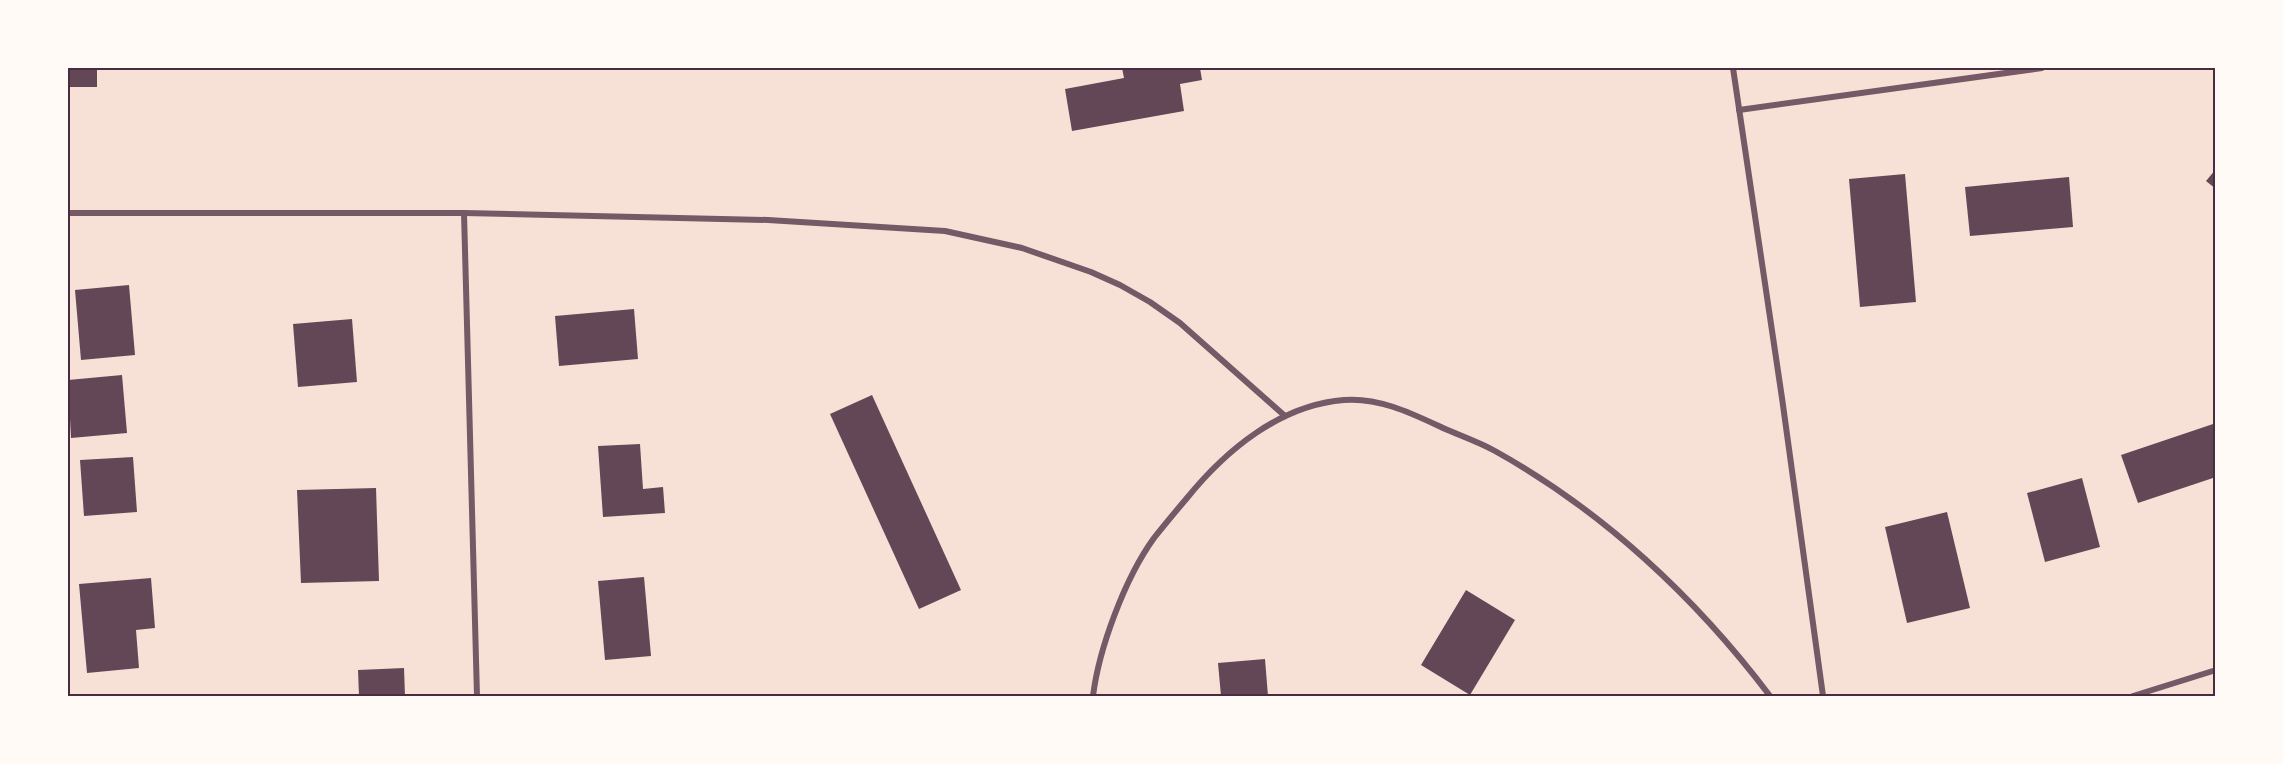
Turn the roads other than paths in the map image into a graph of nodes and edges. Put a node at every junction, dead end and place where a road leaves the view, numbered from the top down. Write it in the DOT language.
graph roads {
  1 [pos="1733,68"];
  2 [pos="2042,68"];
  3 [pos="1739,110"];
  4 [pos="68,213"];
  5 [pos="464,213"];
  6 [pos="1285,416"];
  7 [pos="2216,670"];
  8 [pos="477,696"];
  9 [pos="1093,696"];
  10 [pos="1770,696"];
  11 [pos="1823,696"];
  12 [pos="2133,696"];
  1 -- 3 [label="street"];
  2 -- 3 [label="street"];
  3 -- 11 [label="street"];
  4 -- 5 [label="street"];
  5 -- 6 [label="street"];
  5 -- 8 [label="street"];
  6 -- 9 [label="street"];
  6 -- 10 [label="street"];
  7 -- 12 [label="street"];
}
